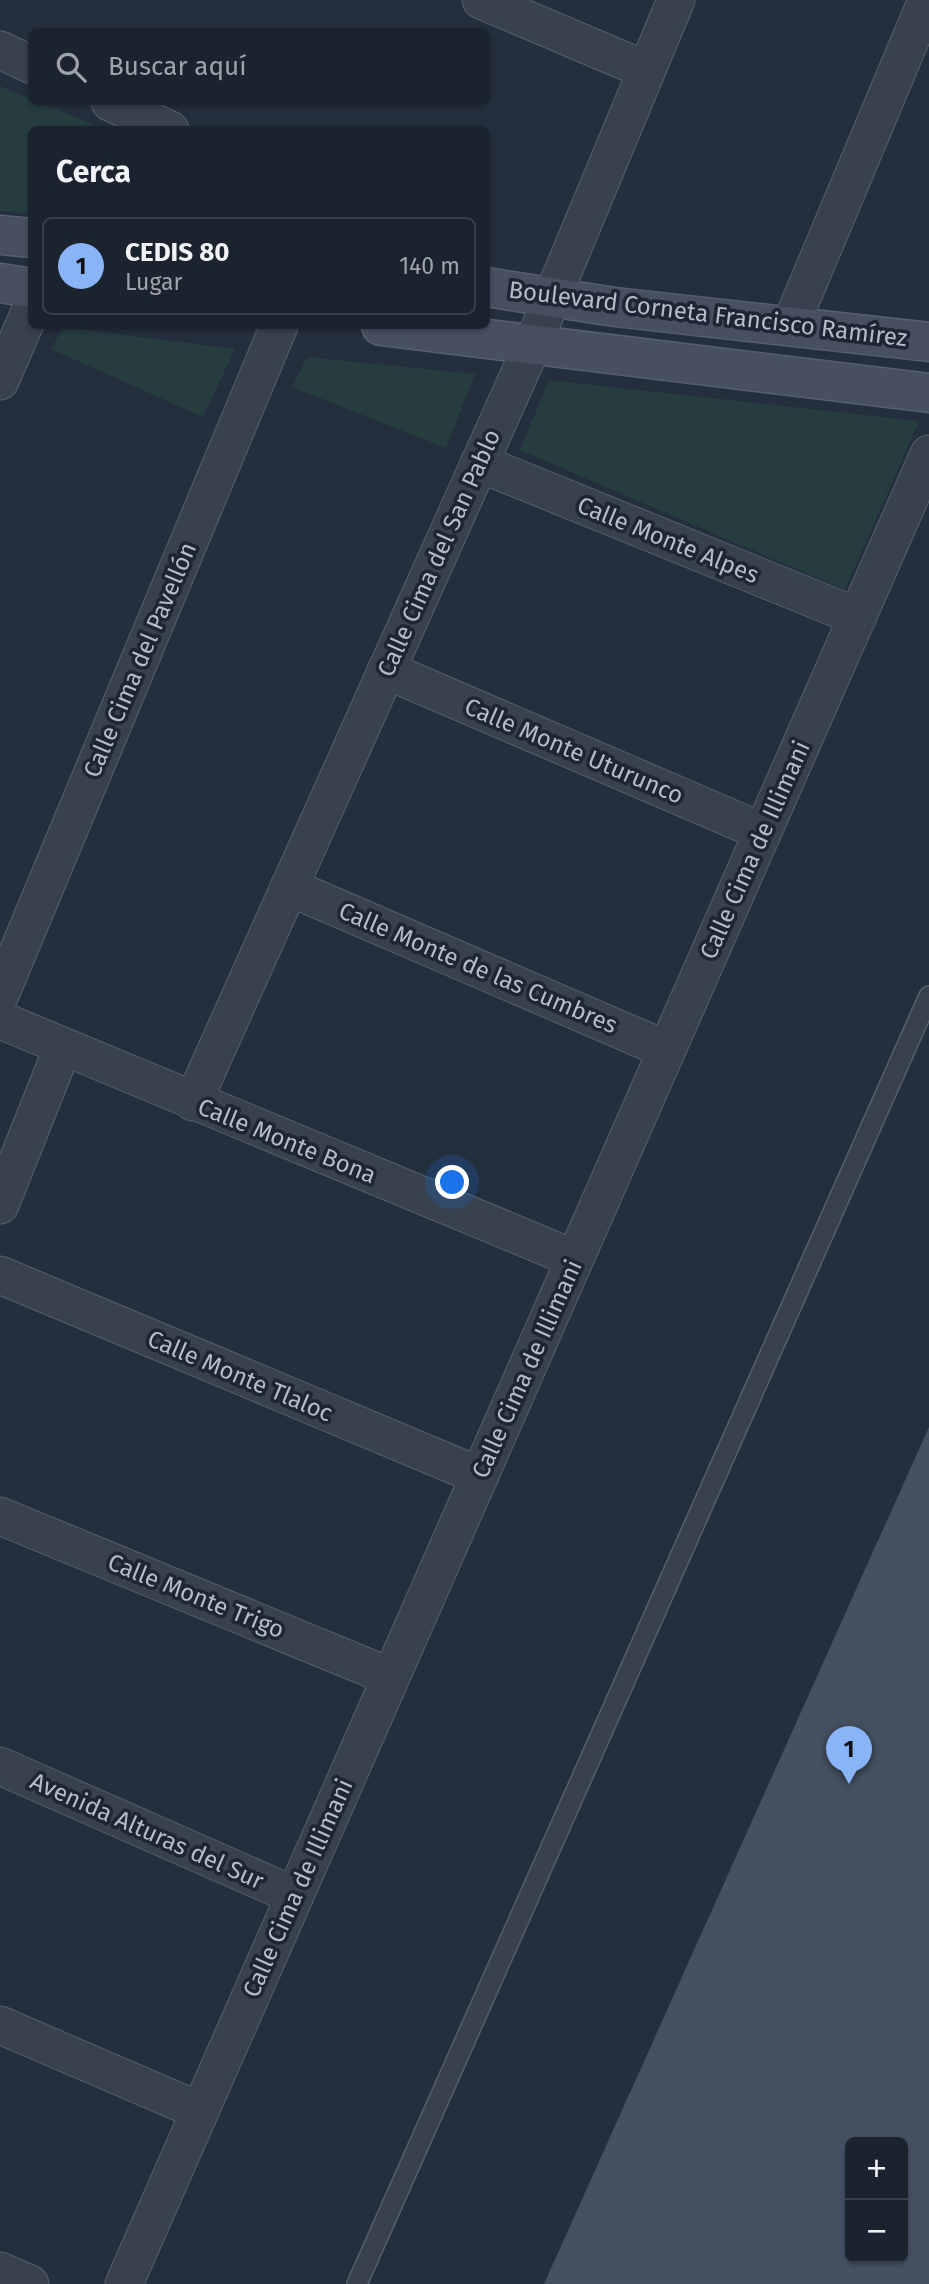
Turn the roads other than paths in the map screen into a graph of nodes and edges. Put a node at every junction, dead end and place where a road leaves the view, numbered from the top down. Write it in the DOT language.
graph roads {
  1 [pos="481,0"];
  2 [pos="676,0"];
  3 [pos="927,0"];
  4 [pos="0,50"];
  5 [pos="28,63"];
  6 [pos="646,71"];
  7 [pos="116,105"];
  8 [pos="161,126"];
  9 [pos="0,235"];
  10 [pos="28,238"];
  11 [pos="0,283"];
  12 [pos="494,285"];
  13 [pos="28,287"];
  14 [pos="553,296"];
  15 [pos="28,316"];
  16 [pos="791,324"];
  17 [pos="278,329"];
  18 [pos="404,329"];
  19 [pos="929,342"];
  20 [pos="532,346"];
  21 [pos="0,381"];
  22 [pos="929,393"];
  23 [pos="929,454"];
  24 [pos="479,463"];
  25 [pos="858,617"];
  26 [pos="386,670"];
  27 [pos="762,832"];
  28 [pos="289,887"];
  29 [pos="0,995"];
  30 [pos="929,996"];
  31 [pos="0,1020"];
  32 [pos="63,1047"];
  33 [pos="667,1050"];
  34 [pos="193,1102"];
  35 [pos="0,1205"];
  36 [pos="575,1259"];
  37 [pos="0,1275"];
  38 [pos="480,1476"];
  39 [pos="0,1516"];
  40 [pos="391,1677"];
  41 [pos="0,1766"];
  42 [pos="295,1896"];
  43 [pos="0,2025"];
  44 [pos="200,2111"];
  45 [pos="0,2271"];
  46 [pos="30,2284"];
  47 [pos="124,2284"];
  48 [pos="357,2284"];
  1 -- 6 [label="street"];
  2 -- 6 [label="street, Calle Cima del San Pablo"];
  3 -- 16 [label="street"];
  4 -- 5 [label="street"];
  6 -- 14 [label="street, Calle Cima del San Pablo"];
  7 -- 8 [label="street"];
  9 -- 10 [label="street"];
  11 -- 13 [label="street"];
  12 -- 14 [label="street, Boulevard Corneta Francisco Ramírez"];
  14 -- 16 [label="street, Boulevard Corneta Francisco Ramírez"];
  14 -- 20 [label="street, Calle Cima del San Pablo"];
  15 -- 21 [label="street"];
  16 -- 19 [label="street, Boulevard Corneta Francisco Ramírez"];
  17 -- 29 [label="street, Calle Cima del Pavellón"];
  18 -- 20 [label="street"];
  20 -- 22 [label="street"];
  20 -- 24 [label="street, Calle Cima del San Pablo"];
  23 -- 25 [label="street, Calle Cima de Illimani"];
  24 -- 25 [label="street, Calle Monte Alpes"];
  24 -- 26 [label="street, Calle Cima del San Pablo"];
  25 -- 27 [label="street, Calle Cima de Illimani"];
  26 -- 27 [label="street, Calle Monte Uturunco"];
  26 -- 28 [label="street, Calle Cima del San Pablo"];
  27 -- 33 [label="street, Calle Cima de Illimani"];
  28 -- 33 [label="street, Calle Monte de las Cumbres"];
  28 -- 34 [label="street, Calle Cima del San Pablo"];
  30 -- 48 [label="lane"];
  31 -- 32 [label="street, Calle Monte Bona"];
  32 -- 34 [label="street, Calle Monte Bona"];
  32 -- 35 [label="street"];
  33 -- 36 [label="street, Calle Cima de Illimani"];
  34 -- 36 [label="street, Calle Monte Bona"];
  36 -- 38 [label="street, Calle Cima de Illimani"];
  37 -- 38 [label="street, Calle Monte Tlaloc"];
  38 -- 40 [label="street, Calle Cima de Illimani"];
  39 -- 40 [label="street, Calle Monte Trigo"];
  40 -- 42 [label="street, Calle Cima de Illimani"];
  41 -- 42 [label="street, Avenida Alturas del Sur"];
  42 -- 44 [label="street, Calle Cima de Illimani"];
  43 -- 44 [label="street"];
  44 -- 47 [label="street, Calle Cima de Illimani"];
  45 -- 46 [label="street"];
}
